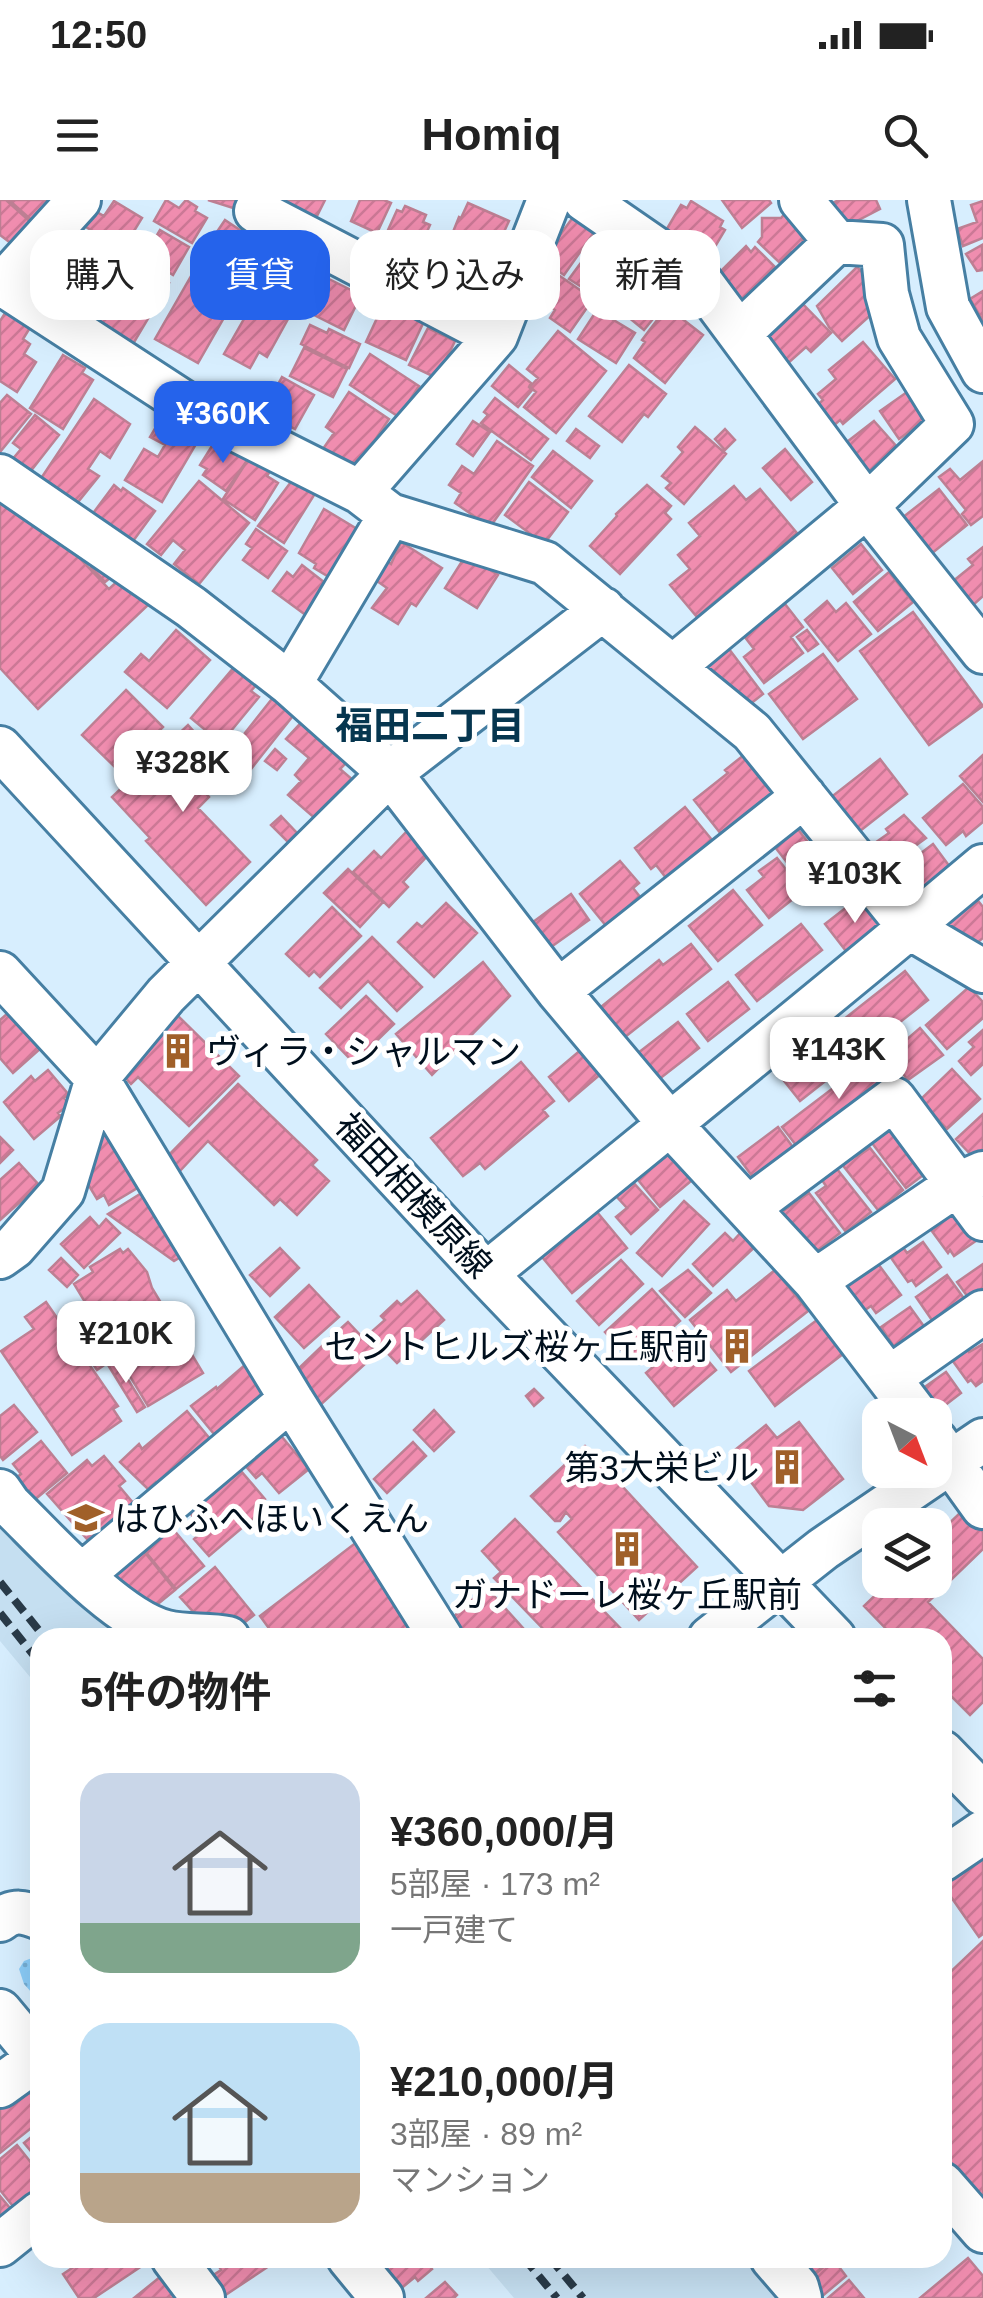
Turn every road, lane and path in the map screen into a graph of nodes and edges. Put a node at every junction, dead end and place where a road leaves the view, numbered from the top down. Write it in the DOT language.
graph roads {
  1 [pos="78,200"];
  2 [pos="549,200"];
  3 [pos="585,200"];
  4 [pos="802,200"];
  5 [pos="929,200"];
  6 [pos="256,210"];
  7 [pos="836,242"];
  8 [pos="1,285"];
  9 [pos="740,333"];
  10 [pos="496,336"];
  11 [pos="980,360"];
  12 [pos="0,476"];
  13 [pos="375,503"];
  14 [pos="867,506"];
  15 [pos="603,609"];
  16 [pos="983,652"];
  17 [pos="674,666"];
  18 [pos="290,684"];
  19 [pos="0,748"];
  20 [pos="390,773"];
  21 [pos="804,796"];
  22 [pos="983,866"];
  23 [pos="910,928"];
  24 [pos="199,966"];
  25 [pos="983,971"];
  26 [pos="0,973"];
  27 [pos="558,991"];
  28 [pos="97,1078"];
  29 [pos="668,1122"];
  30 [pos="971,1178"];
  31 [pos="748,1206"];
  32 [pos="983,1219"];
  33 [pos="0,1256"];
  34 [pos="486,1274"];
  35 [pos="815,1281"];
  36 [pos="983,1312"];
  37 [pos="889,1378"];
  38 [pos="904,1398"];
  39 [pos="292,1399"];
  40 [pos="956,1448"];
  41 [pos="0,1490"];
  42 [pos="983,1507"];
  43 [pos="82,1574"];
  44 [pos="778,1582"];
  45 [pos="157,1628"];
  46 [pos="435,1628"];
  47 [pos="722,1628"];
  48 [pos="824,1628"];
  49 [pos="952,1762"];
  50 [pos="983,1794"];
  51 [pos="983,1832"];
  52 [pos="952,1853"];
  53 [pos="0,2011"];
  54 [pos="30,2048"];
  55 [pos="30,2065"];
  56 [pos="0,2086"];
  57 [pos="952,2195"];
  58 [pos="30,2221"];
  59 [pos="983,2231"];
  60 [pos="0,2245"];
  61 [pos="180,2268"];
  62 [pos="357,2268"];
  63 [pos="781,2268"];
  64 [pos="203,2298"];
  65 [pos="382,2298"];
  66 [pos="800,2298"];
  1 -- 8 [label="street"];
  2 -- 10 [label="street"];
  3 -- 9 [label="street"];
  4 -- 7 [label="street"];
  5 -- 11 [label="street"];
  6 -- 10 [label="street"];
  7 -- 9 [label="street"];
  7 -- 14 [label="street"];
  8 -- 13 [label="street"];
  9 -- 14 [label="street"];
  10 -- 13 [label="street"];
  12 -- 18 [label="street"];
  13 -- 15 [label="street"];
  13 -- 18 [label="street"];
  14 -- 16 [label="street"];
  14 -- 17 [label="street"];
  15 -- 17 [label="street"];
  15 -- 20 [label="street"];
  17 -- 21 [label="street"];
  18 -- 20 [label="street"];
  19 -- 24 [label="street, 福田相模原線"];
  20 -- 24 [label="street"];
  20 -- 27 [label="street"];
  21 -- 23 [label="street"];
  21 -- 27 [label="street"];
  22 -- 23 [label="street"];
  23 -- 25 [label="street"];
  23 -- 29 [label="street"];
  24 -- 28 [label="street"];
  24 -- 34 [label="street, 福田相模原線"];
  26 -- 28 [label="street"];
  27 -- 29 [label="street"];
  28 -- 33 [label="street"];
  28 -- 39 [label="street"];
  29 -- 31 [label="street"];
  29 -- 34 [label="street"];
  30 -- 31 [label="street"];
  30 -- 32 [label="street"];
  30 -- 35 [label="street"];
  31 -- 35 [label="street"];
  34 -- 44 [label="street, 福田相模原線"];
  35 -- 37 [label="street"];
  36 -- 37 [label="street"];
  37 -- 38 [label="street"];
  39 -- 43 [label="street"];
  39 -- 46 [label="street"];
  40 -- 42 [label="street"];
  40 -- 44 [label="street"];
  41 -- 43 [label="street"];
  43 -- 45 [label="street"];
  44 -- 47 [label="street"];
  44 -- 48 [label="street, 福田相模原線"];
  49 -- 50 [label="street"];
  51 -- 52 [label="street"];
  53 -- 54 [label="street"];
  55 -- 56 [label="street"];
  57 -- 59 [label="street"];
  58 -- 60 [label="street"];
  61 -- 64 [label="street"];
  62 -- 65 [label="street"];
  63 -- 66 [label="street"];
}
